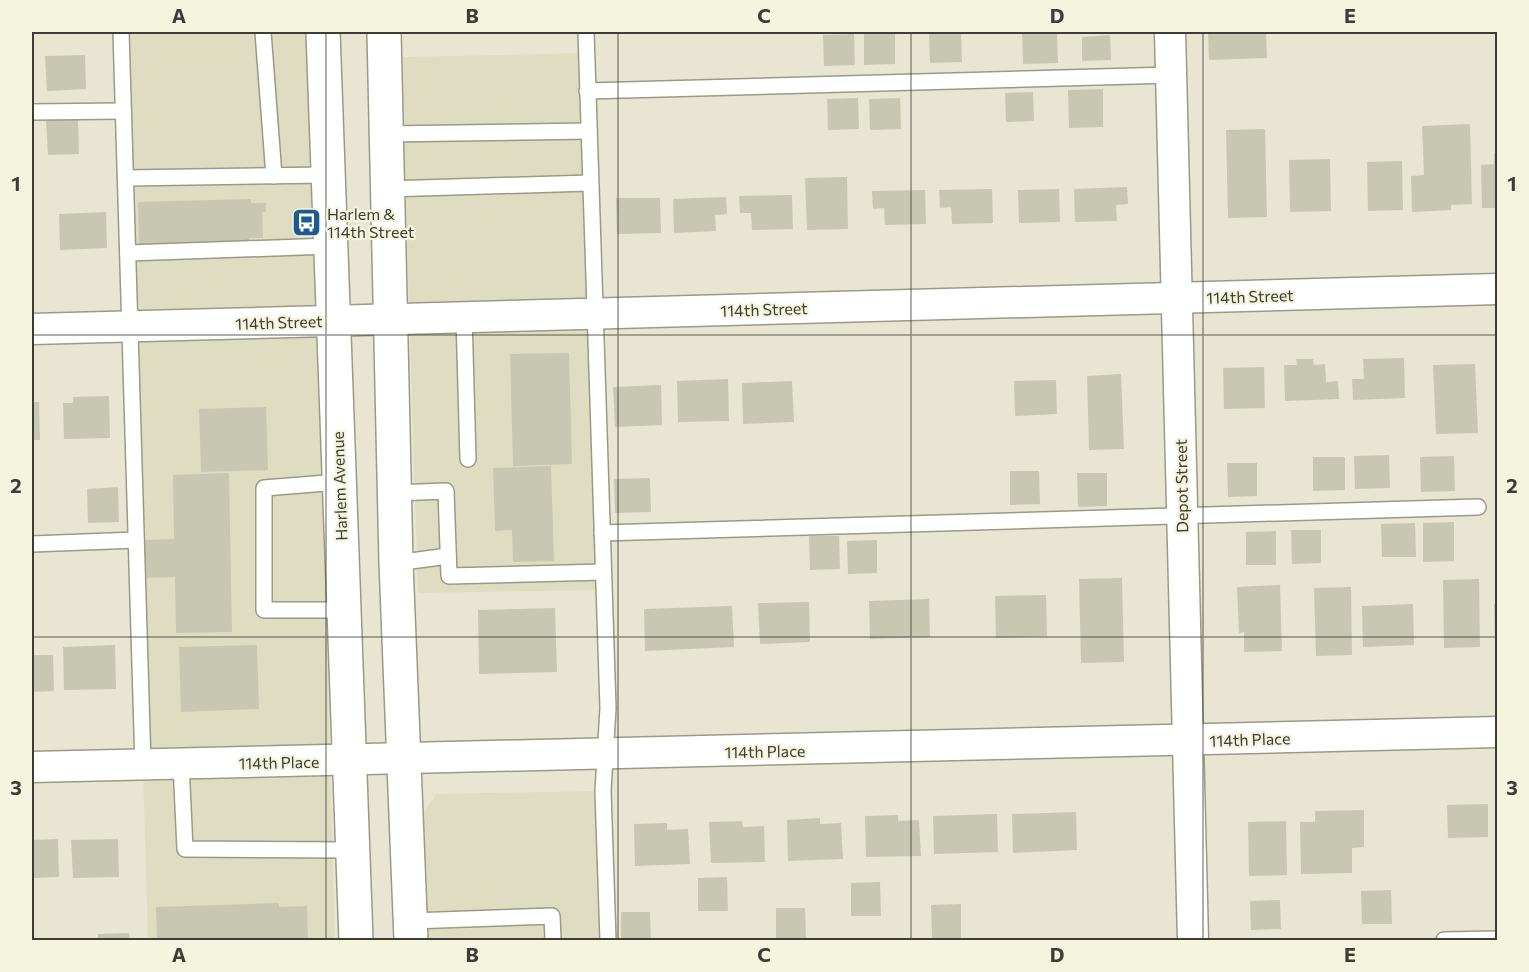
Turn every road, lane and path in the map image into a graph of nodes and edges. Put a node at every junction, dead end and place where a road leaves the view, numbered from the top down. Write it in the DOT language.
graph roads {
  1 [pos="121,32"];
  2 [pos="263,32"];
  3 [pos="323,32"];
  4 [pos="384,32"];
  5 [pos="586,32"];
  6 [pos="1170,32"];
  7 [pos="1171,75"];
  8 [pos="587,91"];
  9 [pos="123,111"];
  10 [pos="32,112"];
  11 [pos="588,131"];
  12 [pos="386,134"];
  13 [pos="328,175"];
  14 [pos="274,176"];
  15 [pos="126,178"];
  16 [pos="590,183"];
  17 [pos="387,189"];
  18 [pos="330,246"];
  19 [pos="128,253"];
  20 [pos="1497,289"];
  21 [pos="1177,298"];
  22 [pos="595,313"];
  23 [pos="464,317"];
  24 [pos="389,319"];
  25 [pos="333,321"];
  26 [pos="130,326"];
  27 [pos="32,328"];
  28 [pos="468,459"];
  29 [pos="339,482"];
  30 [pos="394,493"];
  31 [pos="1478,507"];
  32 [pos="1182,516"];
  33 [pos="602,533"];
  34 [pos="136,540"];
  35 [pos="32,544"];
  36 [pos="448,556"];
  37 [pos="396,563"];
  38 [pos="603,573"];
  39 [pos="344,610"];
  40 [pos="1497,732"];
  41 [pos="1187,740"];
  42 [pos="604,754"];
  43 [pos="405,758"];
  44 [pos="350,760"];
  45 [pos="181,764"];
  46 [pos="143,765"];
  47 [pos="32,767"];
  48 [pos="353,850"];
  49 [pos="411,931"];
  50 [pos="1497,939"];
  51 [pos="356,940"];
  52 [pos="553,940"];
  53 [pos="608,940"];
  54 [pos="1193,940"];
  55 [pos="1444,940"];
  1 -- 9 [label="lane"];
  2 -- 14 [label="lane"];
  3 -- 13 [label="main road, Harlem Avenue"];
  4 -- 12 [label="main road"];
  5 -- 8 [label="lane"];
  6 -- 7 [label="street, Depot Street"];
  7 -- 8 [label="lane"];
  7 -- 21 [label="street, Depot Street"];
  8 -- 11 [label="lane"];
  9 -- 10 [label="lane"];
  9 -- 15 [label="lane"];
  11 -- 12 [label="lane"];
  11 -- 16 [label="lane"];
  12 -- 17 [label="main road"];
  13 -- 14 [label="lane"];
  13 -- 18 [label="main road, Harlem Avenue"];
  14 -- 15 [label="lane"];
  15 -- 19 [label="lane"];
  16 -- 17 [label="lane"];
  16 -- 22 [label="lane"];
  17 -- 24 [label="main road"];
  18 -- 19 [label="lane"];
  18 -- 25 [label="main road, Harlem Avenue"];
  19 -- 26 [label="lane"];
  20 -- 21 [label="street, 114th Street"];
  21 -- 22 [label="street, 114th Street"];
  21 -- 32 [label="street, Depot Street"];
  22 -- 23 [label="street, 114th Street"];
  22 -- 33 [label="lane"];
  23 -- 24 [label="street, 114th Street"];
  23 -- 28 [label="lane"];
  24 -- 25 [label="street, 114th Street"];
  24 -- 30 [label="main road"];
  25 -- 26 [label="street, 114th Street"];
  25 -- 29 [label="main road, Harlem Avenue"];
  26 -- 27 [label="street, 114th Street"];
  26 -- 34 [label="lane"];
  29 -- 39 [label="main road, Harlem Avenue"];
  29 -- 39 [label="lane"];
  30 -- 36 [label="lane"];
  30 -- 37 [label="main road"];
  31 -- 32 [label="lane"];
  32 -- 33 [label="lane"];
  32 -- 41 [label="street, Depot Street"];
  33 -- 38 [label="lane"];
  34 -- 35 [label="lane"];
  34 -- 46 [label="lane"];
  36 -- 37 [label="lane"];
  36 -- 38 [label="lane"];
  37 -- 43 [label="main road"];
  38 -- 42 [label="lane"];
  39 -- 44 [label="main road, Harlem Avenue"];
  40 -- 41 [label="street, 114th Place"];
  41 -- 42 [label="street, 114th Place"];
  41 -- 54 [label="street, Depot Street"];
  42 -- 43 [label="street, 114th Place"];
  42 -- 53 [label="lane"];
  43 -- 44 [label="street, 114th Place"];
  43 -- 49 [label="main road"];
  44 -- 45 [label="street, 114th Place"];
  44 -- 48 [label="main road, Harlem Avenue"];
  45 -- 46 [label="street, 114th Place"];
  45 -- 48 [label="lane"];
  46 -- 47 [label="street, 114th Place"];
  48 -- 51 [label="main road, Harlem Avenue"];
  49 -- 52 [label="lane"];
  50 -- 55 [label="lane"];
}
